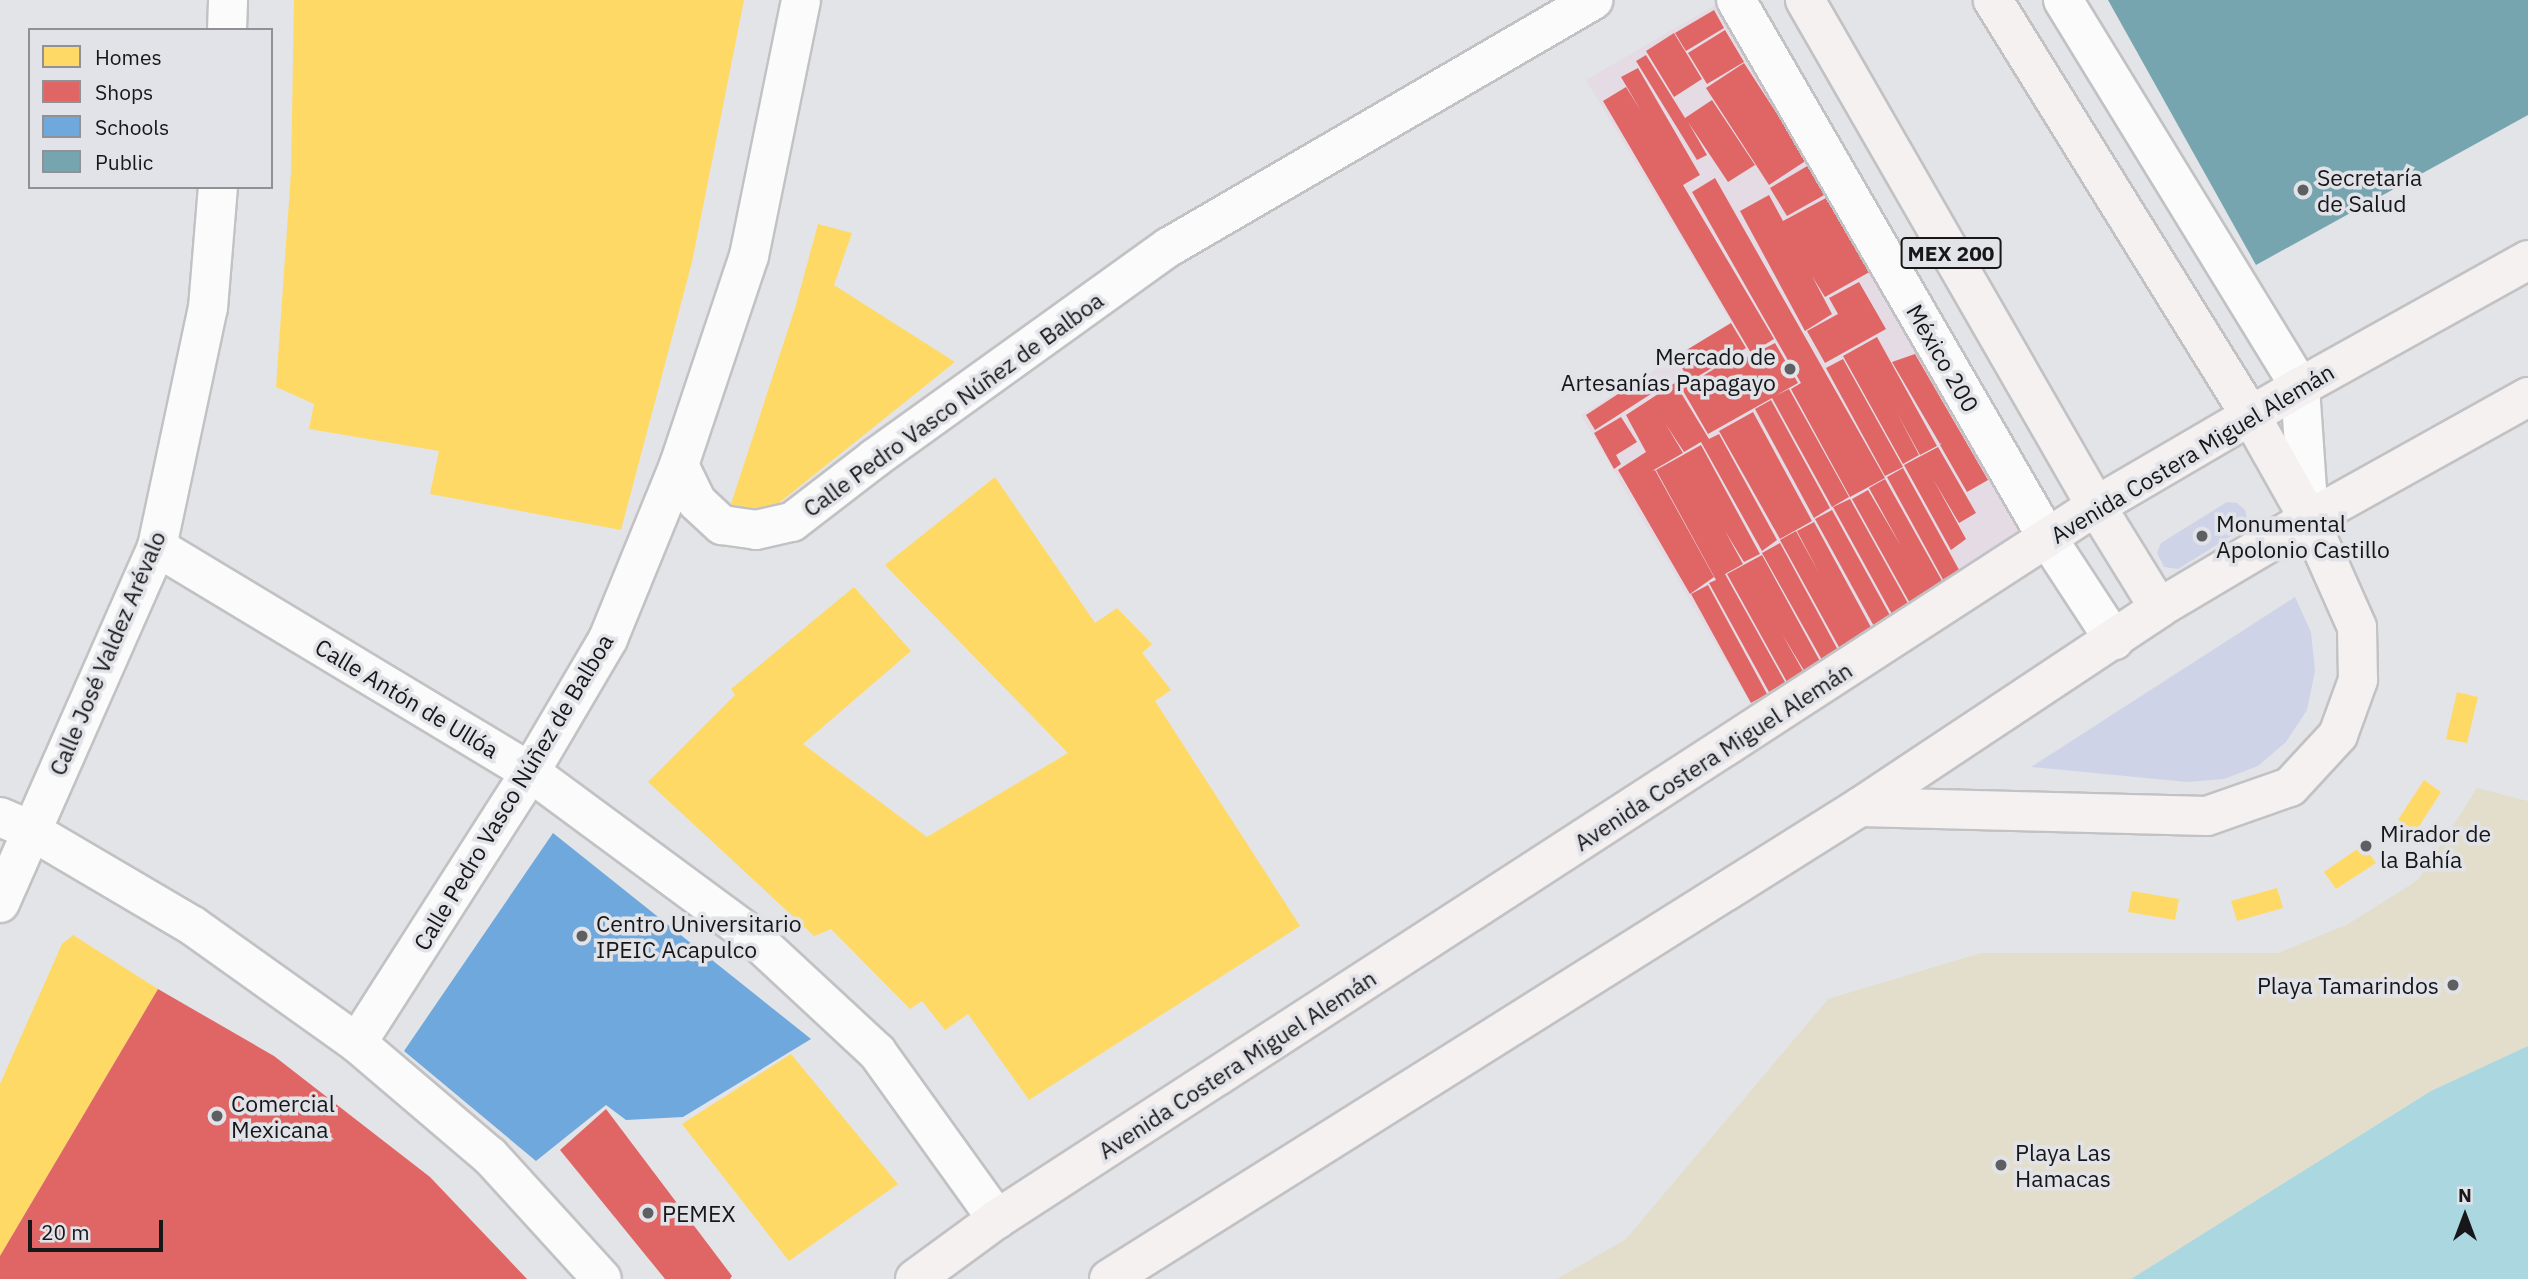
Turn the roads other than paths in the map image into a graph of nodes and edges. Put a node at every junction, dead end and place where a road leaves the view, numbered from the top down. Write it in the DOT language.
graph roads {
  1 [pos="228,0"];
  2 [pos="801,0"];
  3 [pos="1593,0"];
  4 [pos="1736,0"];
  5 [pos="1805,0"];
  6 [pos="1993,0"];
  7 [pos="2063,0"];
  8 [pos="228,28"];
  9 [pos="218,189"];
  10 [pos="2528,260"];
  11 [pos="2300,387"];
  12 [pos="2528,397"];
  13 [pos="2252,418"];
  14 [pos="679,465"];
  15 [pos="2096,506"];
  16 [pos="2309,519"];
  17 [pos="2048,539"];
  18 [pos="157,547"];
  19 [pos="2160,608"];
  20 [pos="2114,640"];
  21 [pos="530,772"];
  22 [pos="1860,807"];
  23 [pos="15,824"];
  24 [pos="0,903"];
  25 [pos="357,1043"];
  26 [pos="997,1219"];
  27 [pos="602,1279"];
  28 [pos="915,1279"];
  29 [pos="1109,1279"];
  1 -- 8 [label="street"];
  2 -- 14 [label="street"];
  3 -- 14 [label="street, Calle Pedro Vasco Núñez de Balboa"];
  4 -- 17 [label="street, México 200"];
  5 -- 15 [label="main road, MEX 200"];
  6 -- 13 [label="main road"];
  7 -- 11 [label="street"];
  9 -- 18 [label="street, Calle José Valdez Arévalo"];
  10 -- 11 [label="main road, Avenida Costera Miguel Alemán"];
  11 -- 13 [label="main road, Avenida Costera Miguel Alemán"];
  11 -- 16 [label="street"];
  12 -- 16 [label="main road"];
  13 -- 15 [label="main road, Avenida Costera Miguel Alemán"];
  13 -- 16 [label="main road"];
  14 -- 21 [label="street, Calle Pedro Vasco Núñez de Balboa"];
  15 -- 17 [label="main road, Avenida Costera Miguel Alemán"];
  15 -- 19 [label="main road, MEX 200"];
  16 -- 19 [label="main road"];
  16 -- 22 [label="main road"];
  17 -- 20 [label="street, México 200"];
  17 -- 26 [label="main road, Avenida Costera Miguel Alemán"];
  18 -- 21 [label="street, Calle Antón de Ullóa"];
  18 -- 23 [label="street, Calle José Valdez Arévalo"];
  19 -- 20 [label="main road"];
  20 -- 22 [label="main road"];
  21 -- 25 [label="street, Calle Pedro Vasco Núñez de Balboa"];
  21 -- 26 [label="street, Calle Antón de Ullóa"];
  22 -- 29 [label="main road"];
  23 -- 24 [label="street, Calle José Valdez Arévalo"];
  23 -- 25 [label="street"];
  25 -- 27 [label="street"];
  26 -- 28 [label="main road, Avenida Costera Miguel Alemán"];
}
